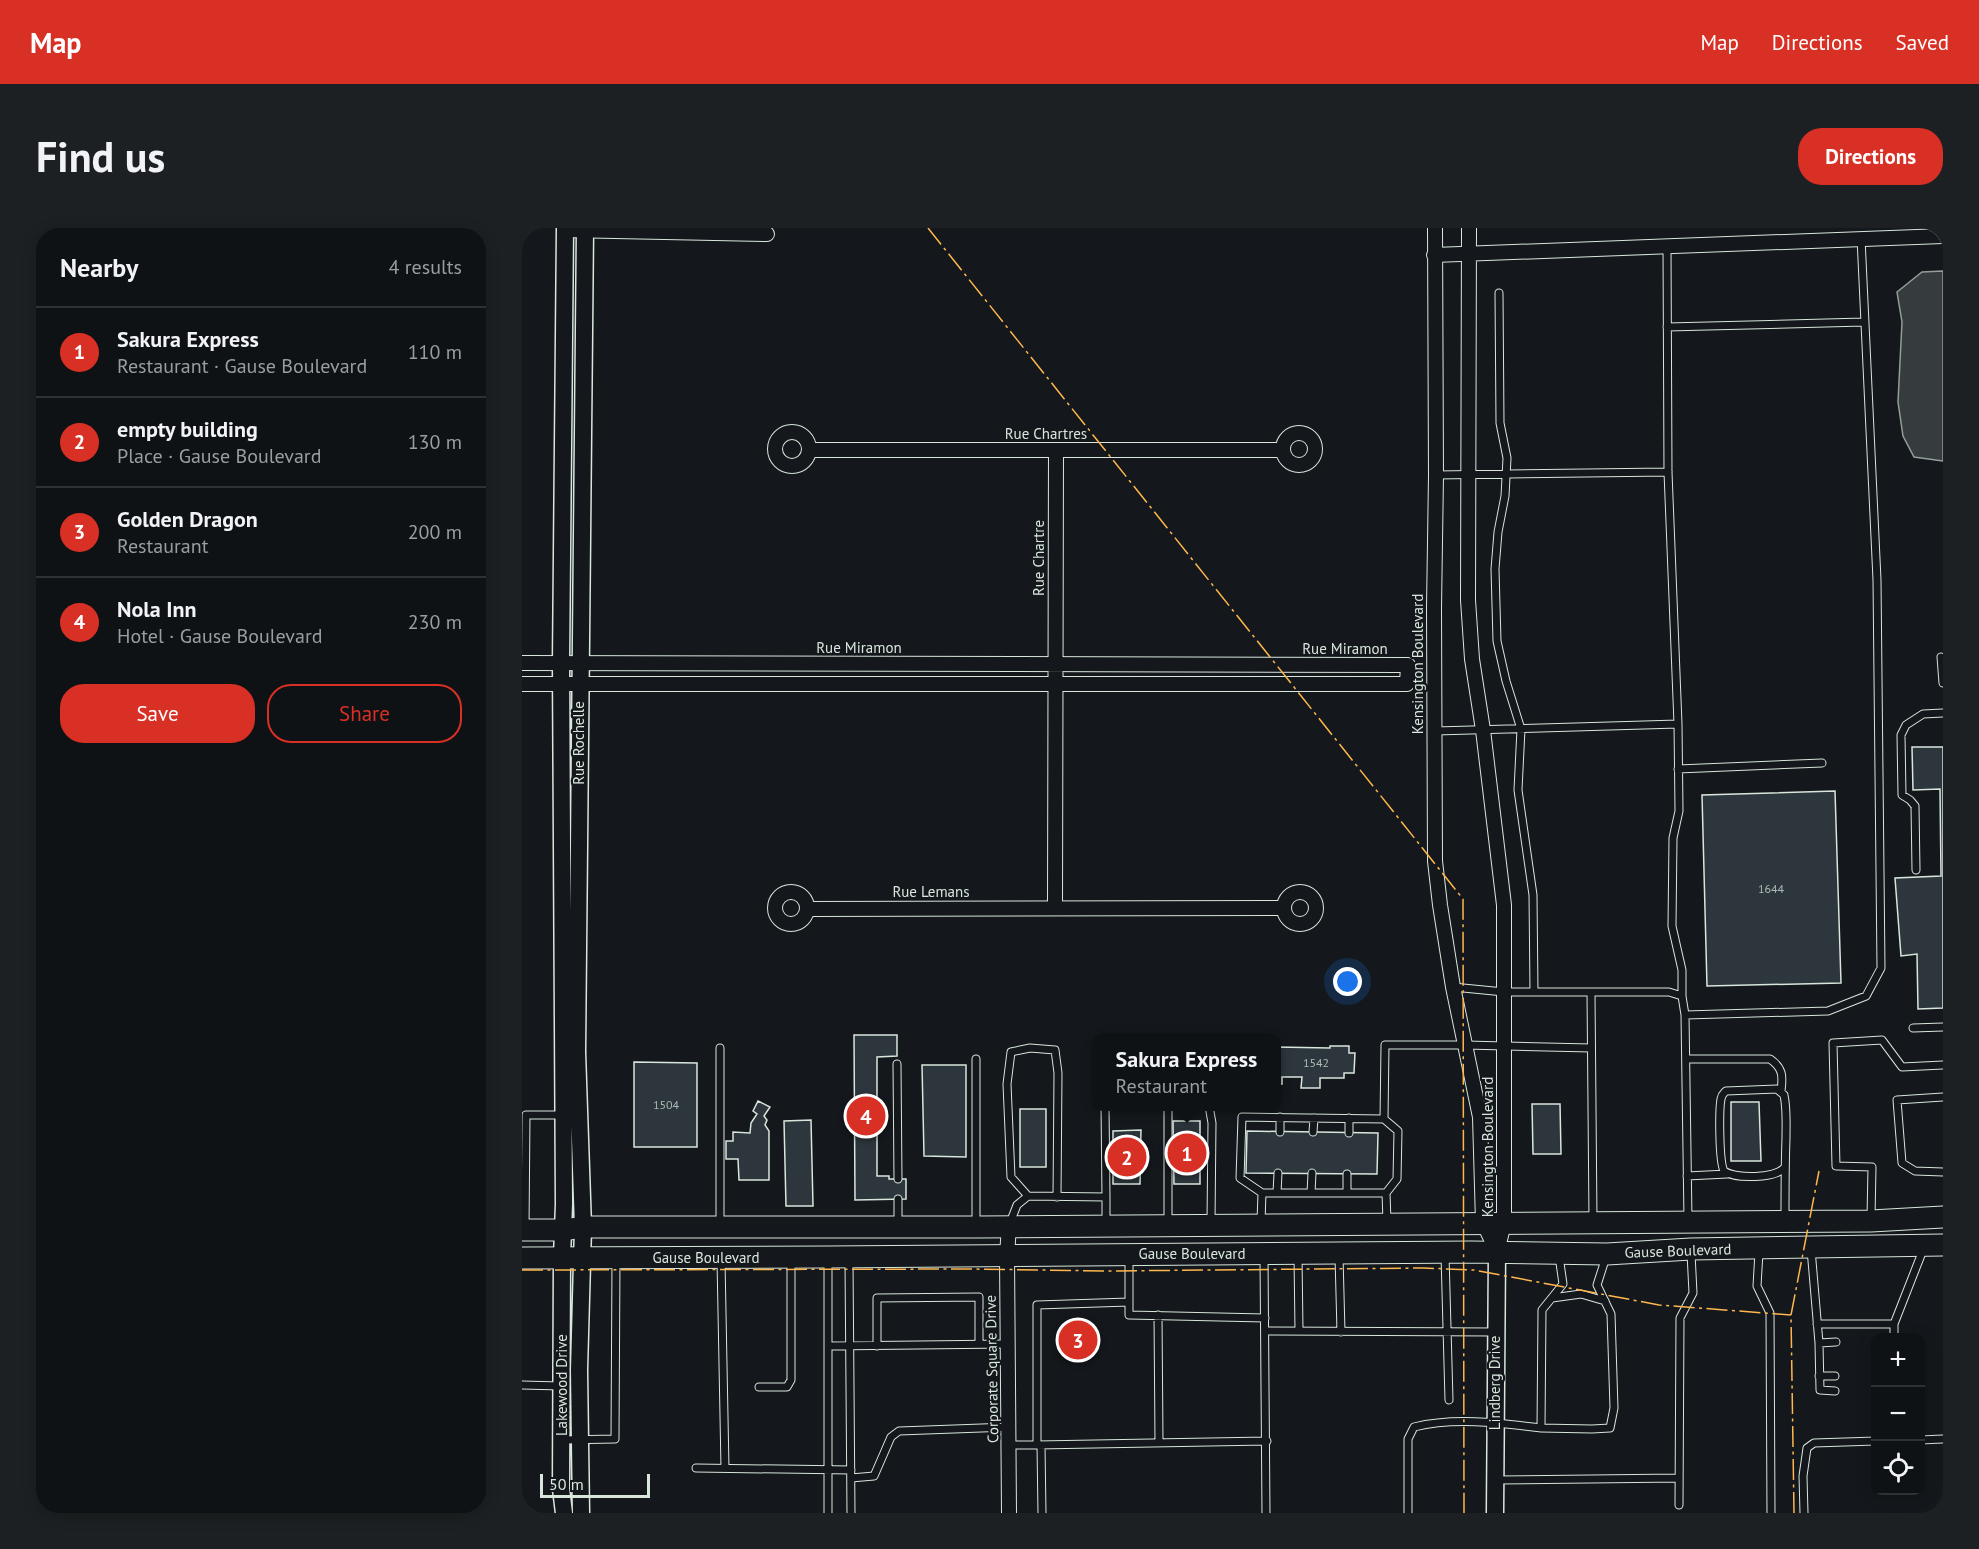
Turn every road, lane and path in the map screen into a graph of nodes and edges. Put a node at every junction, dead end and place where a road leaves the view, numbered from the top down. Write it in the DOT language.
graph roads {
  1 [pos="1435,228"];
  2 [pos="1469,228"];
  3 [pos="565,229"];
  4 [pos="585,229"];
  5 [pos="767,234"];
  6 [pos="1943,236"];
  7 [pos="1861,238"];
  8 [pos="1667,246"];
  9 [pos="1469,254"];
  10 [pos="1434,255"];
  11 [pos="1499,293"];
  12 [pos="1864,322"];
  13 [pos="1667,327"];
  14 [pos="564,370"];
  15 [pos="583,370"];
  16 [pos="809,450"];
  17 [pos="1283,450"];
  18 [pos="1056,451"];
  19 [pos="1668,472"];
  20 [pos="1436,475"];
  21 [pos="1469,475"];
  22 [pos="1505,476"];
  23 [pos="1941,657"];
  24 [pos="522,663"];
  25 [pos="561,663"];
  26 [pos="580,663"];
  27 [pos="1056,665"];
  28 [pos="1943,682"];
  29 [pos="522,684"];
  30 [pos="561,684"];
  31 [pos="580,684"];
  32 [pos="1056,684"];
  33 [pos="1943,713"];
  34 [pos="1678,724"];
  35 [pos="1521,729"];
  36 [pos="1483,730"];
  37 [pos="1435,731"];
  38 [pos="1822,763"];
  39 [pos="1678,769"];
  40 [pos="1916,870"];
  41 [pos="1055,908"];
  42 [pos="1283,908"];
  43 [pos="807,909"];
  44 [pos="570,975"];
  45 [pos="1453,987"];
  46 [pos="1504,992"];
  47 [pos="1534,992"];
  48 [pos="1591,992"];
  49 [pos="1682,996"];
  50 [pos="1685,1015"];
  51 [pos="1943,1027"];
  52 [pos="1913,1028"];
  53 [pos="1465,1045"];
  54 [pos="1504,1046"];
  55 [pos="720,1048"];
  56 [pos="1591,1048"];
  57 [pos="976,1059"];
  58 [pos="1686,1059"];
  59 [pos="897,1064"];
  60 [pos="1943,1065"];
  61 [pos="1781,1091"];
  62 [pos="1943,1097"];
  63 [pos="1105,1111"];
  64 [pos="1168,1111"];
  65 [pos="1210,1111"];
  66 [pos="563,1115"];
  67 [pos="1280,1117"];
  68 [pos="1314,1118"];
  69 [pos="1349,1118"];
  70 [pos="1384,1119"];
  71 [pos="1280,1132"];
  72 [pos="1313,1132"];
  73 [pos="1349,1133"];
  74 [pos="1785,1167"];
  75 [pos="1943,1172"];
  76 [pos="1278,1173"];
  77 [pos="1311,1173"];
  78 [pos="1347,1174"];
  79 [pos="1727,1174"];
  80 [pos="1688,1176"];
  81 [pos="898,1179"];
  82 [pos="1262,1193"];
  83 [pos="1277,1193"];
  84 [pos="1311,1193"];
  85 [pos="1347,1193"];
  86 [pos="1386,1193"];
  87 [pos="1028,1196"];
  88 [pos="1057,1197"];
  89 [pos="1106,1197"];
  90 [pos="898,1199"];
  91 [pos="1943,1217"];
  92 [pos="1688,1221"];
  93 [pos="1785,1221"];
  94 [pos="1866,1221"];
  95 [pos="1483,1222"];
  96 [pos="1593,1222"];
  97 [pos="1504,1223"];
  98 [pos="1211,1224"];
  99 [pos="1261,1224"];
  100 [pos="1387,1224"];
  101 [pos="1009,1225"];
  102 [pos="1106,1225"];
  103 [pos="1168,1225"];
  104 [pos="720,1227"];
  105 [pos="898,1227"];
  106 [pos="976,1227"];
  107 [pos="573,1229"];
  108 [pos="524,1230"];
  109 [pos="1934,1245"];
  110 [pos="1861,1246"];
  111 [pos="1811,1247"];
  112 [pos="1759,1248"];
  113 [pos="1691,1249"];
  114 [pos="1444,1252"];
  115 [pos="1497,1252"];
  116 [pos="1340,1253"];
  117 [pos="1264,1254"];
  118 [pos="1298,1254"];
  119 [pos="1558,1254"];
  120 [pos="1607,1254"];
  121 [pos="1129,1255"];
  122 [pos="1007,1256"];
  123 [pos="522,1257"];
  124 [pos="572,1257"];
  125 [pos="790,1257"];
  126 [pos="828,1257"];
  127 [pos="849,1257"];
  128 [pos="616,1258"];
  129 [pos="721,1258"];
  130 [pos="1551,1298"];
  131 [pos="1605,1300"];
  132 [pos="1129,1302"];
  133 [pos="1158,1316"];
  134 [pos="1265,1318"];
  135 [pos="1817,1324"];
  136 [pos="1894,1324"];
  137 [pos="1265,1331"];
  138 [pos="1299,1331"];
  139 [pos="1341,1332"];
  140 [pos="1448,1332"];
  141 [pos="1496,1332"];
  142 [pos="1894,1333"];
  143 [pos="1836,1342"];
  144 [pos="1819,1343"];
  145 [pos="979,1344"];
  146 [pos="1008,1344"];
  147 [pos="828,1346"];
  148 [pos="849,1346"];
  149 [pos="877,1346"];
  150 [pos="1819,1376"];
  151 [pos="1835,1376"];
  152 [pos="522,1385"];
  153 [pos="562,1386"];
  154 [pos="580,1387"];
  155 [pos="759,1387"];
  156 [pos="1835,1391"];
  157 [pos="1449,1400"];
  158 [pos="1495,1422"];
  159 [pos="1010,1426"];
  160 [pos="1541,1428"];
  161 [pos="581,1439"];
  162 [pos="1943,1439"];
  163 [pos="562,1440"];
  164 [pos="1925,1440"];
  165 [pos="1267,1441"];
  166 [pos="1871,1441"];
  167 [pos="1159,1443"];
  168 [pos="1039,1444"];
  169 [pos="1010,1445"];
  170 [pos="696,1468"];
  171 [pos="724,1468"];
  172 [pos="828,1469"];
  173 [pos="851,1470"];
  174 [pos="851,1478"];
  175 [pos="1679,1478"];
  176 [pos="1495,1480"];
  177 [pos="1679,1505"];
  178 [pos="564,1513"];
  179 [pos="581,1513"];
  180 [pos="828,1513"];
  181 [pos="851,1513"];
  182 [pos="1009,1513"];
  183 [pos="1042,1513"];
  184 [pos="1266,1513"];
  185 [pos="1408,1513"];
  186 [pos="1496,1513"];
  187 [pos="1771,1513"];
  188 [pos="1804,1513"];
  1 -- 10 [label="street, Kensington Boulevard"];
  2 -- 9 [label="street, Kensington Boulevard"];
  3 -- 4 [label="street"];
  3 -- 14 [label="street, Rue Rochelle"];
  4 -- 5 [label="street"];
  4 -- 15 [label="street, Rue Rochelle"];
  6 -- 7 [label="street"];
  7 -- 8 [label="street"];
  7 -- 12 [label="lane"];
  8 -- 9 [label="street"];
  8 -- 13 [label="lane"];
  9 -- 10 [label="street"];
  9 -- 21 [label="street, Kensington Boulevard"];
  10 -- 20 [label="street, Kensington Boulevard"];
  11 -- 22 [label="lane"];
  12 -- 13 [label="lane"];
  12 -- 50 [label="lane"];
  13 -- 19 [label="lane"];
  14 -- 15 [label="street"];
  14 -- 25 [label="street, Rue Rochelle"];
  15 -- 26 [label="street, Rue Rochelle"];
  16 -- 18 [label="street, Rue Chartres"];
  17 -- 18 [label="street, Rue Chartres"];
  18 -- 27 [label="street, Rue Chartre"];
  19 -- 22 [label="lane"];
  19 -- 34 [label="lane"];
  20 -- 21 [label="lane"];
  20 -- 37 [label="street, Kensington Boulevard"];
  21 -- 22 [label="lane"];
  21 -- 36 [label="street, Kensington Boulevard"];
  22 -- 35 [label="lane"];
  23 -- 28 [label="lane"];
  24 -- 25 [label="street, Rue Miramon"];
  25 -- 26 [label="street, Rue Miramon"];
  25 -- 30 [label="street, Rue Rochelle"];
  26 -- 27 [label="street, Rue Miramon"];
  26 -- 31 [label="street, Rue Rochelle"];
  27 -- 32 [label="street"];
  27 -- 32 [label="street, Rue Miramon"];
  29 -- 30 [label="street, Rue Miramon"];
  30 -- 31 [label="street, Rue Miramon"];
  30 -- 44 [label="street, Rue Rochelle"];
  31 -- 32 [label="street, Rue Miramon"];
  31 -- 44 [label="street, Rue Rochelle"];
  32 -- 41 [label="street"];
  33 -- 40 [label="lane"];
  34 -- 35 [label="lane"];
  34 -- 39 [label="lane"];
  35 -- 36 [label="lane"];
  35 -- 47 [label="lane"];
  36 -- 37 [label="lane"];
  36 -- 46 [label="street, Kensington Boulevard"];
  37 -- 45 [label="street, Kensington Boulevard"];
  38 -- 39 [label="lane"];
  39 -- 49 [label="lane"];
  41 -- 42 [label="street, Rue Lemans"];
  41 -- 43 [label="street, Rue Lemans"];
  44 -- 66 [label="street, Rue Rochelle"];
  44 -- 107 [label="street, Rue Rochelle"];
  45 -- 46 [label="lane"];
  45 -- 53 [label="street, Kensington Boulevard"];
  46 -- 47 [label="lane"];
  46 -- 54 [label="street, Kensington Boulevard"];
  47 -- 48 [label="lane"];
  48 -- 49 [label="lane"];
  48 -- 56 [label="lane"];
  49 -- 50 [label="lane"];
  50 -- 58 [label="lane"];
  51 -- 52 [label="lane"];
  53 -- 54 [label="lane"];
  53 -- 70 [label="lane"];
  53 -- 95 [label="street, Kensington Boulevard"];
  54 -- 56 [label="lane"];
  54 -- 97 [label="street, Kensington Boulevard"];
  55 -- 104 [label="lane"];
  56 -- 96 [label="lane"];
  57 -- 106 [label="lane"];
  58 -- 61 [label="lane"];
  58 -- 80 [label="lane"];
  59 -- 81 [label="lane"];
  60 -- 94 [label="lane"];
  61 -- 74 [label="lane"];
  61 -- 79 [label="lane"];
  62 -- 75 [label="lane"];
  63 -- 89 [label="lane"];
  64 -- 103 [label="lane"];
  65 -- 98 [label="lane"];
  66 -- 107 [label="street, Rue Rochelle"];
  66 -- 108 [label="lane"];
  67 -- 68 [label="lane"];
  67 -- 71 [label="lane"];
  67 -- 82 [label="lane"];
  68 -- 69 [label="lane"];
  68 -- 72 [label="lane"];
  69 -- 70 [label="lane"];
  69 -- 73 [label="lane"];
  70 -- 86 [label="lane"];
  74 -- 79 [label="lane"];
  74 -- 93 [label="lane"];
  76 -- 83 [label="lane"];
  77 -- 84 [label="lane"];
  78 -- 85 [label="lane"];
  79 -- 80 [label="lane"];
  80 -- 92 [label="lane"];
  82 -- 83 [label="lane"];
  82 -- 99 [label="lane"];
  83 -- 84 [label="lane"];
  84 -- 85 [label="lane"];
  85 -- 86 [label="lane"];
  86 -- 100 [label="lane"];
  87 -- 88 [label="lane"];
  87 -- 88 [label="lane"];
  87 -- 101 [label="lane"];
  88 -- 89 [label="lane"];
  89 -- 102 [label="lane"];
  90 -- 105 [label="lane"];
  91 -- 94 [label="main road, Gause Boulevard"];
  92 -- 93 [label="main road, Gause Boulevard"];
  92 -- 96 [label="main road, Gause Boulevard"];
  93 -- 94 [label="main road, Gause Boulevard"];
  94 -- 110 [label="street"];
  95 -- 97 [label="main road, Gause Boulevard"];
  95 -- 100 [label="main road, Gause Boulevard"];
  95 -- 115 [label="street, Kensington Boulevard"];
  96 -- 97 [label="main road, Gause Boulevard"];
  97 -- 115 [label="street, Kensington Boulevard"];
  98 -- 99 [label="main road, Gause Boulevard"];
  98 -- 103 [label="main road, Gause Boulevard"];
  99 -- 100 [label="main road, Gause Boulevard"];
  101 -- 102 [label="main road, Gause Boulevard"];
  101 -- 106 [label="main road, Gause Boulevard"];
  101 -- 122 [label="street, Corporate Square Drive"];
  102 -- 103 [label="main road, Gause Boulevard"];
  104 -- 105 [label="main road, Gause Boulevard"];
  104 -- 107 [label="main road, Gause Boulevard"];
  105 -- 106 [label="main road, Gause Boulevard"];
  107 -- 108 [label="main road, Gause Boulevard"];
  107 -- 124 [label="street, Rue Rochelle"];
  109 -- 110 [label="main road, Gause Boulevard"];
  109 -- 136 [label="lane"];
  110 -- 111 [label="main road, Gause Boulevard"];
  111 -- 112 [label="main road, Gause Boulevard"];
  111 -- 135 [label="lane"];
  112 -- 113 [label="main road, Gause Boulevard"];
  112 -- 187 [label="lane"];
  113 -- 120 [label="main road, Gause Boulevard"];
  113 -- 175 [label="lane"];
  114 -- 115 [label="main road, Gause Boulevard"];
  114 -- 116 [label="main road, Gause Boulevard"];
  114 -- 140 [label="lane"];
  115 -- 119 [label="main road, Gause Boulevard"];
  115 -- 141 [label="street, Lindberg Drive"];
  116 -- 118 [label="main road, Gause Boulevard"];
  116 -- 139 [label="lane"];
  117 -- 118 [label="main road, Gause Boulevard"];
  117 -- 121 [label="main road, Gause Boulevard"];
  117 -- 134 [label="lane"];
  118 -- 138 [label="lane"];
  119 -- 120 [label="main road, Gause Boulevard"];
  119 -- 130 [label="lane"];
  120 -- 131 [label="lane"];
  121 -- 122 [label="main road, Gause Boulevard"];
  121 -- 132 [label="lane"];
  122 -- 127 [label="main road, Gause Boulevard"];
  122 -- 146 [label="street, Corporate Square Drive"];
  123 -- 124 [label="main road, Gause Boulevard"];
  124 -- 128 [label="main road, Gause Boulevard"];
  124 -- 153 [label="street, Lakewood Drive"];
  124 -- 154 [label="street, Lakewood Drive"];
  125 -- 126 [label="main road, Gause Boulevard"];
  125 -- 129 [label="main road, Gause Boulevard"];
  125 -- 155 [label="lane"];
  126 -- 127 [label="main road, Gause Boulevard"];
  126 -- 147 [label="lane"];
  127 -- 148 [label="lane"];
  128 -- 129 [label="main road, Gause Boulevard"];
  128 -- 161 [label="lane"];
  129 -- 171 [label="lane"];
  130 -- 131 [label="lane"];
  130 -- 160 [label="lane"];
  131 -- 160 [label="lane"];
  132 -- 133 [label="lane"];
  132 -- 168 [label="lane"];
  133 -- 134 [label="lane"];
  133 -- 167 [label="lane"];
  134 -- 137 [label="lane"];
  135 -- 136 [label="lane"];
  135 -- 144 [label="lane"];
  136 -- 142 [label="lane"];
  137 -- 138 [label="lane"];
  137 -- 165 [label="lane"];
  138 -- 139 [label="lane"];
  139 -- 140 [label="lane"];
  140 -- 141 [label="lane"];
  140 -- 157 [label="lane"];
  141 -- 158 [label="street, Lindberg Drive"];
  143 -- 144 [label="lane"];
  144 -- 150 [label="lane"];
  145 -- 146 [label="lane"];
  145 -- 149 [label="lane"];
  145 -- 149 [label="lane"];
  146 -- 159 [label="street, Corporate Square Drive"];
  147 -- 148 [label="lane"];
  147 -- 172 [label="lane"];
  148 -- 149 [label="lane"];
  148 -- 173 [label="lane"];
  150 -- 151 [label="lane"];
  150 -- 156 [label="lane"];
  152 -- 153 [label="lane"];
  153 -- 154 [label="street"];
  153 -- 163 [label="street, Lakewood Drive"];
  154 -- 161 [label="street, Lakewood Drive"];
  158 -- 160 [label="lane"];
  158 -- 176 [label="street, Lindberg Drive"];
  158 -- 185 [label="lane"];
  159 -- 169 [label="street, Corporate Square Drive"];
  159 -- 174 [label="lane"];
  161 -- 163 [label="lane"];
  161 -- 179 [label="street, Lakewood Drive"];
  162 -- 164 [label="lane"];
  163 -- 178 [label="street, Lakewood Drive"];
  165 -- 167 [label="lane"];
  165 -- 184 [label="lane"];
  166 -- 188 [label="lane"];
  167 -- 168 [label="lane"];
  168 -- 169 [label="lane"];
  168 -- 183 [label="lane"];
  169 -- 182 [label="street, Corporate Square Drive"];
  170 -- 171 [label="lane"];
  171 -- 172 [label="lane"];
  172 -- 173 [label="lane"];
  172 -- 180 [label="lane"];
  173 -- 174 [label="lane"];
  174 -- 181 [label="lane"];
  175 -- 176 [label="lane"];
  175 -- 177 [label="lane"];
  176 -- 186 [label="street, Lindberg Drive"];
}
